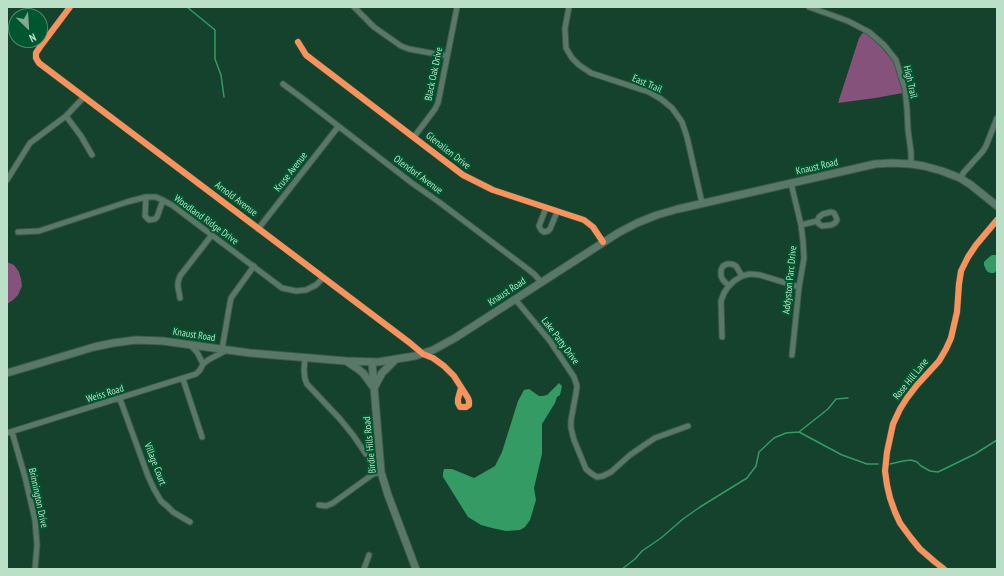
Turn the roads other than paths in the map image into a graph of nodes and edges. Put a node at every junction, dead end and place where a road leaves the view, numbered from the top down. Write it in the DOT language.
graph roads {
  1 [pos="70,7"];
  2 [pos="354,7"];
  3 [pos="457,7"];
  4 [pos="569,7"];
  5 [pos="809,7"];
  6 [pos="298,42"];
  7 [pos="447,56"];
  8 [pos="283,84"];
  9 [pos="84,97"];
  10 [pos="66,116"];
  11 [pos="997,118"];
  12 [pos="338,127"];
  13 [pos="414,137"];
  14 [pos="92,155"];
  15 [pos="910,164"];
  16 [pos="960,178"];
  17 [pos="7,180"];
  18 [pos="791,183"];
  19 [pos="146,197"];
  20 [pos="163,200"];
  21 [pos="702,203"];
  22 [pos="997,206"];
  23 [pos="546,208"];
  24 [pos="557,212"];
  25 [pos="997,220"];
  26 [pos="817,221"];
  27 [pos="801,225"];
  28 [pos="258,228"];
  29 [pos="18,232"];
  30 [pos="211,236"];
  31 [pos="603,242"];
  32 [pos="254,266"];
  33 [pos="742,276"];
  34 [pos="323,278"];
  35 [pos="541,282"];
  36 [pos="729,286"];
  37 [pos="799,287"];
  38 [pos="180,298"];
  39 [pos="515,299"];
  40 [pos="722,337"];
  41 [pos="190,344"];
  42 [pos="225,350"];
  43 [pos="423,354"];
  44 [pos="792,355"];
  45 [pos="305,358"];
  46 [pos="395,360"];
  47 [pos="346,361"];
  48 [pos="372,362"];
  49 [pos="203,364"];
  50 [pos="7,373"];
  51 [pos="183,379"];
  52 [pos="374,388"];
  53 [pos="461,388"];
  54 [pos="120,399"];
  55 [pos="688,426"];
  56 [pos="9,433"];
  57 [pos="202,437"];
  58 [pos="366,454"];
  59 [pos="382,472"];
  60 [pos="319,505"];
  61 [pos="190,522"];
  62 [pos="369,555"];
  63 [pos="35,569"];
  64 [pos="364,569"];
  65 [pos="416,569"];
  66 [pos="944,569"];
  1 -- 9 [label="street, Arnold Avenue"];
  2 -- 7 [label="street"];
  3 -- 7 [label="street, Black Oak Drive"];
  4 -- 21 [label="street, East Trail"];
  5 -- 15 [label="street, High Trail"];
  6 -- 13 [label="street, Glenallen Drive"];
  7 -- 13 [label="street, Black Oak Drive"];
  8 -- 12 [label="street, Olendorf Avenue"];
  9 -- 10 [label="street"];
  9 -- 28 [label="street, Arnold Avenue"];
  10 -- 14 [label="street"];
  10 -- 17 [label="street"];
  11 -- 16 [label="street"];
  12 -- 28 [label="street, Kruse Avenue"];
  12 -- 35 [label="street, Olendorf Avenue"];
  13 -- 23 [label="street, Glenallen Drive"];
  15 -- 16 [label="main road, Knaust Road"];
  15 -- 18 [label="main road, Knaust Road"];
  16 -- 22 [label="main road, Knaust Road"];
  18 -- 21 [label="main road, Knaust Road"];
  18 -- 27 [label="street, Addyston Parc Drive"];
  19 -- 20 [label="street, Woodland Ridge Drive"];
  19 -- 20 [label="street"];
  19 -- 29 [label="street, Woodland Ridge Drive"];
  20 -- 30 [label="street, Woodland Ridge Drive"];
  21 -- 31 [label="main road, Knaust Road"];
  23 -- 24 [label="street, Glenallen Drive"];
  23 -- 24 [label="street"];
  24 -- 31 [label="street, Glenallen Drive"];
  25 -- 66 [label="street, Rose Hill Lane"];
  26 -- 27 [label="street"];
  27 -- 37 [label="street, Addyston Parc Drive"];
  28 -- 34 [label="street, Arnold Avenue"];
  30 -- 32 [label="street, Woodland Ridge Drive"];
  30 -- 38 [label="street"];
  31 -- 35 [label="main road, Knaust Road"];
  32 -- 34 [label="street, Woodland Ridge Drive"];
  32 -- 42 [label="street"];
  33 -- 36 [label="street"];
  33 -- 36 [label="street"];
  33 -- 37 [label="street"];
  34 -- 43 [label="street, Arnold Avenue"];
  35 -- 39 [label="main road, Knaust Road"];
  36 -- 40 [label="street"];
  37 -- 44 [label="street, Addyston Parc Drive"];
  39 -- 43 [label="main road, Knaust Road"];
  39 -- 55 [label="street, Lake Patty Drive"];
  41 -- 42 [label="main road, Knaust Road"];
  41 -- 49 [label="street"];
  41 -- 50 [label="main road, Knaust Road"];
  42 -- 45 [label="main road, Knaust Road"];
  42 -- 49 [label="street, Weiss Road"];
  43 -- 46 [label="main road, Knaust Road"];
  43 -- 53 [label="street, Arnold Avenue"];
  45 -- 47 [label="main road, Knaust Road"];
  45 -- 58 [label="street"];
  46 -- 48 [label="main road, Knaust Road"];
  46 -- 52 [label="main road"];
  47 -- 48 [label="main road, Knaust Road"];
  47 -- 52 [label="main road"];
  48 -- 52 [label="main road, Birdie Hills Road"];
  49 -- 51 [label="street, Weiss Road"];
  51 -- 54 [label="street, Weiss Road"];
  51 -- 57 [label="street"];
  52 -- 59 [label="main road, Birdie Hills Road"];
  54 -- 56 [label="street, Weiss Road"];
  54 -- 61 [label="street, Village Court"];
  56 -- 63 [label="street, Brinnington Drive"];
  59 -- 60 [label="street"];
  59 -- 65 [label="main road, Birdie Hills Road"];
  62 -- 64 [label="street"];
}
